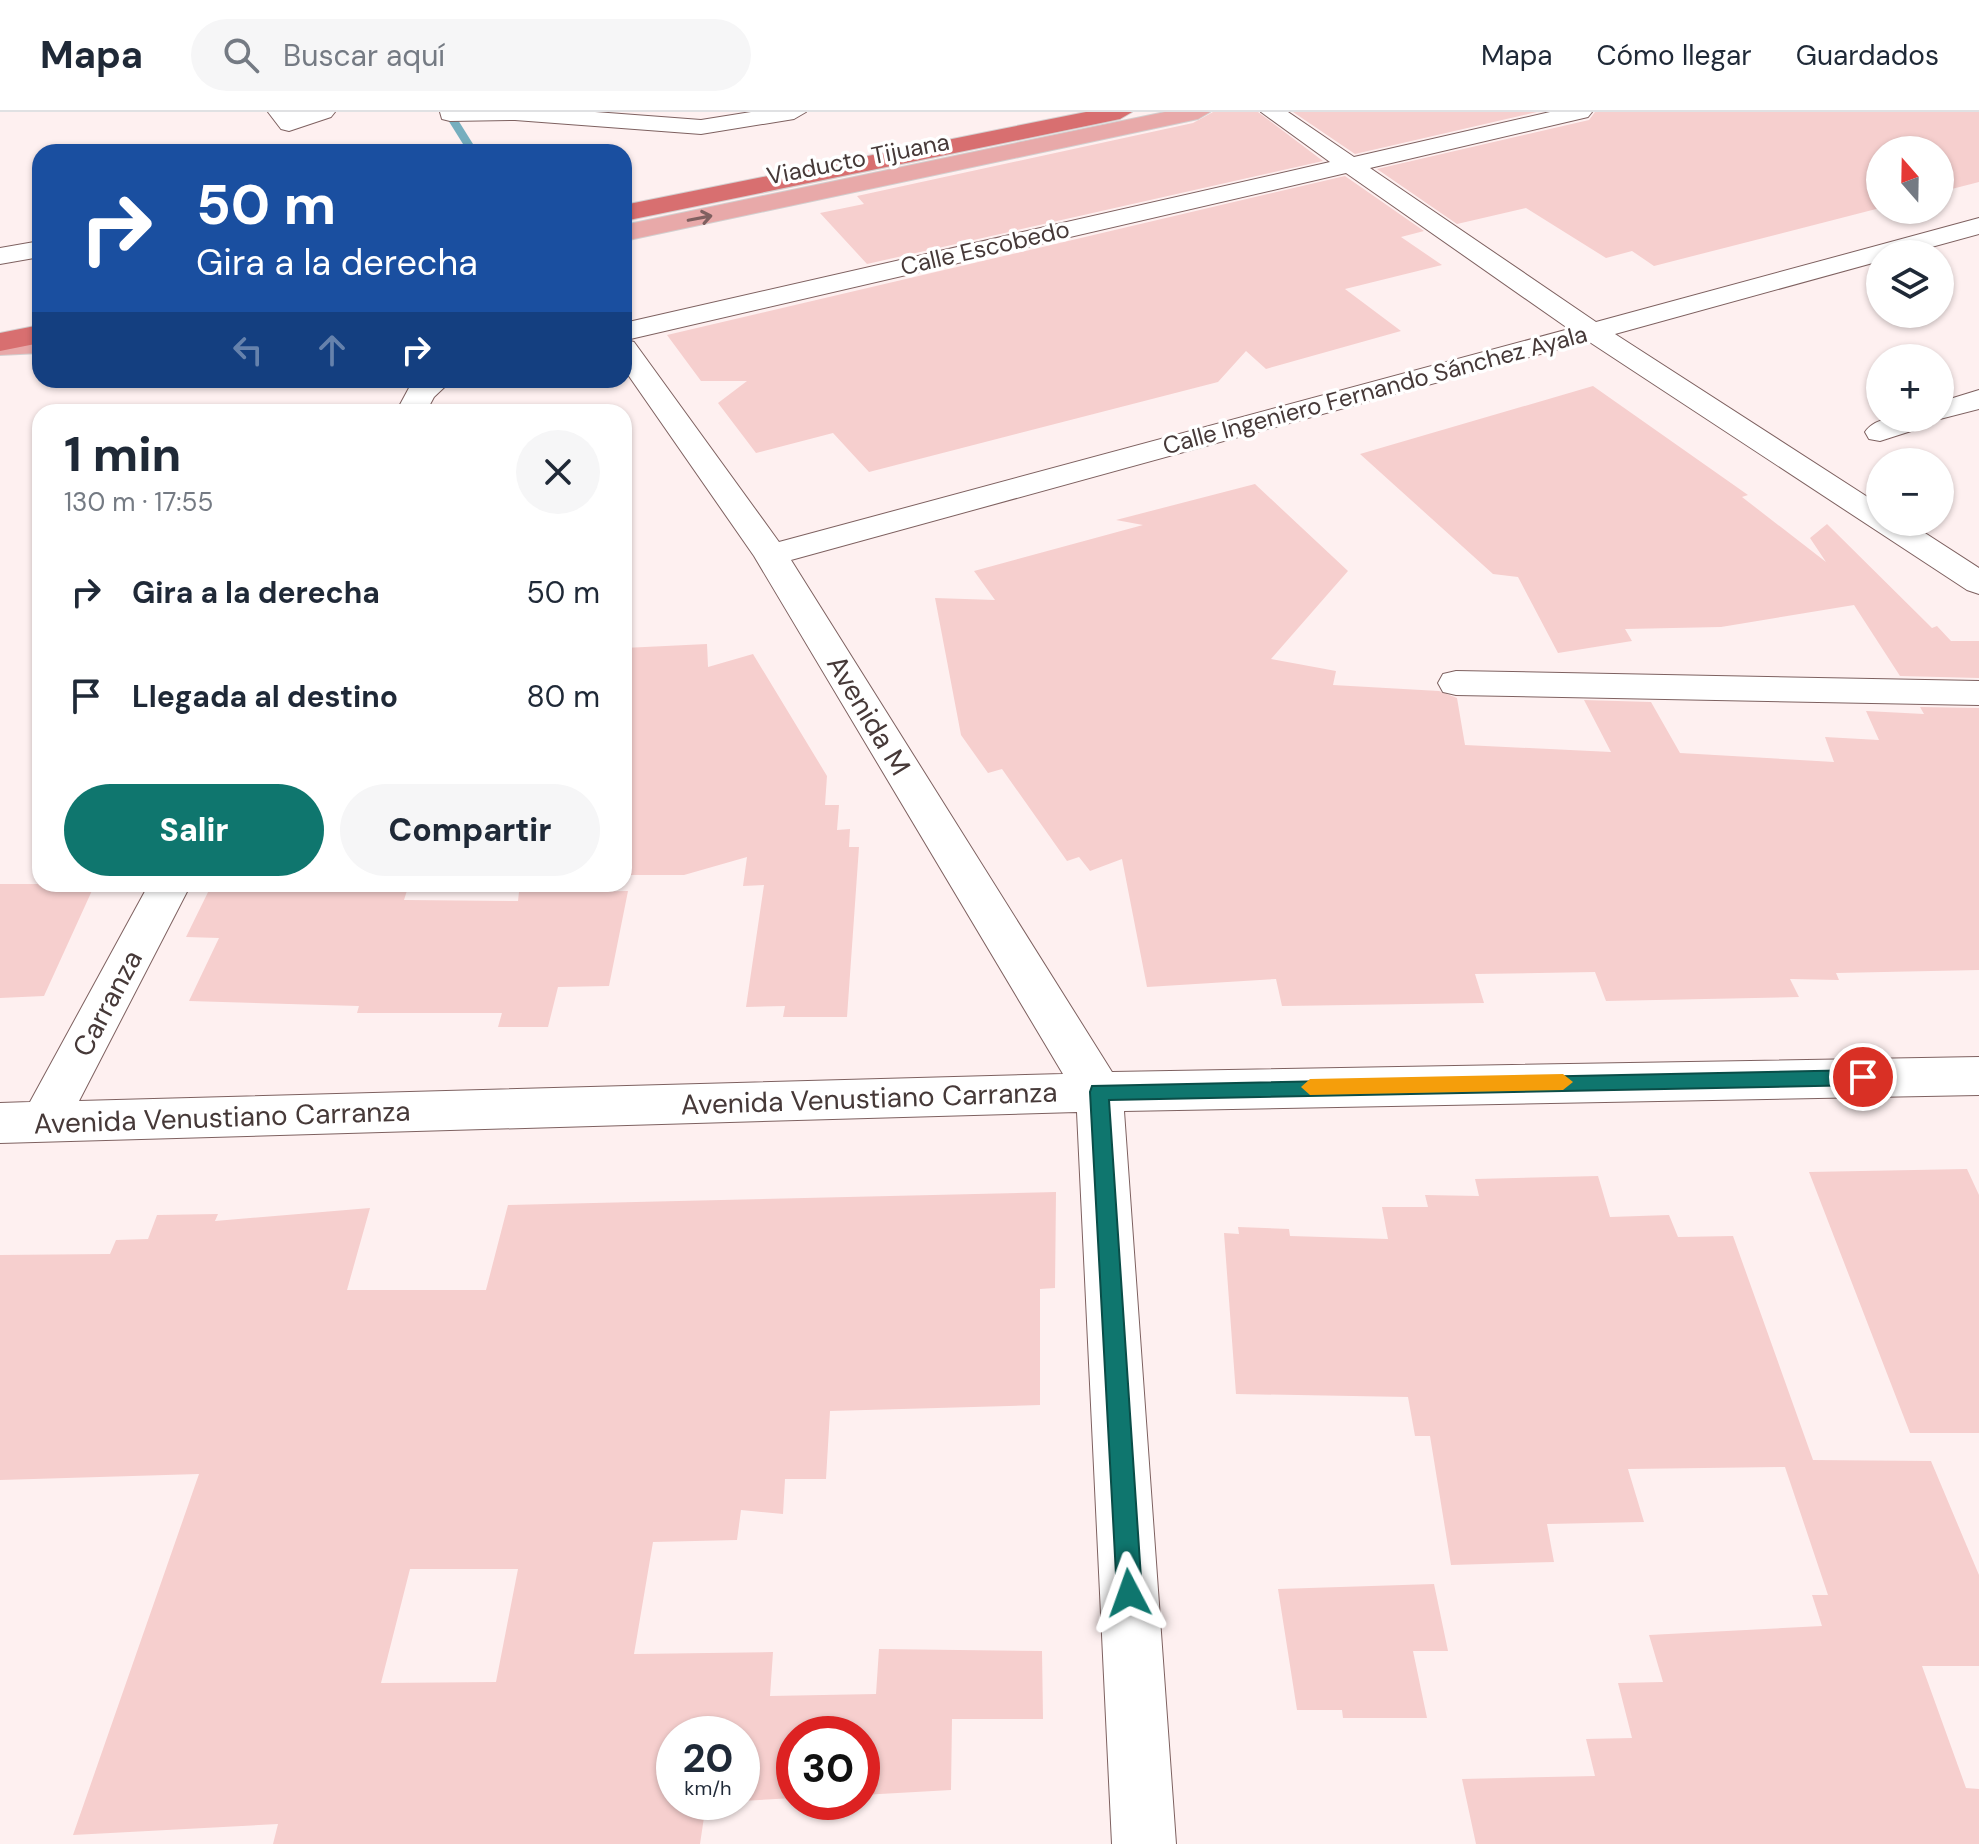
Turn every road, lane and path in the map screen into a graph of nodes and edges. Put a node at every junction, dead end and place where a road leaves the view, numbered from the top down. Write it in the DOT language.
graph roads {
  1 [pos="323,112"];
  2 [pos="794,112"];
  3 [pos="1022,112"];
  4 [pos="1061,112"];
  5 [pos="1093,112"];
  6 [pos="1120,112"];
  7 [pos="1198,112"];
  8 [pos="1273,112"];
  9 [pos="1580,112"];
  10 [pos="450,114"];
  11 [pos="285,118"];
  12 [pos="294,144"];
  13 [pos="1347,164"];
  14 [pos="632,190"];
  15 [pos="632,198"];
  16 [pos="632,208"];
  17 [pos="632,208"];
  18 [pos="1979,226"];
  19 [pos="632,231"];
  20 [pos="32,250"];
  21 [pos="0,256"];
  22 [pos="32,312"];
  23 [pos="0,318"];
  24 [pos="32,318"];
  25 [pos="0,325"];
  26 [pos="32,326"];
  27 [pos="632,330"];
  28 [pos="1591,331"];
  29 [pos="0,332"];
  30 [pos="32,336"];
  31 [pos="0,344"];
  32 [pos="32,344"];
  33 [pos="632,359"];
  34 [pos="426,388"];
  35 [pos="1979,399"];
  36 [pos="415,404"];
  37 [pos="1954,407"];
  38 [pos="1866,510"];
  39 [pos="1907,536"];
  40 [pos="771,555"];
  41 [pos="1979,583"];
  42 [pos="1456,683"];
  43 [pos="1979,693"];
  44 [pos="165,892"];
  45 [pos="1979,1076"];
  46 [pos="1099,1092"];
  47 [pos="22,1123"];
  48 [pos="1144,1844"];
  1 -- 11 [label="street"];
  2 -- 10 [label="street"];
  3 -- 14 [label="highway"];
  4 -- 15 [label="highway, Viaducto Tijuana"];
  5 -- 16 [label="highway, Viaducto Tijuana"];
  6 -- 17 [label="highway"];
  19 -- 7 [label="main road, one-way"];
  8 -- 13 [label="street"];
  9 -- 13 [label="street, Calle Escobedo"];
  11 -- 12 [label="street"];
  13 -- 27 [label="street, Calle Escobedo"];
  13 -- 28 [label="street"];
  18 -- 28 [label="street, Calle Ingeniero Fernando Sánchez Ayala"];
  20 -- 21 [label="street"];
  22 -- 23 [label="highway"];
  24 -- 25 [label="highway"];
  26 -- 29 [label="highway"];
  28 -- 38 [label="street"];
  28 -- 40 [label="street, Calle Ingeniero Fernando Sánchez Ayala"];
  30 -- 31 [label="highway"];
  31 -- 32 [label="main road"];
  33 -- 40 [label="street, Avenida M"];
  34 -- 36 [label="street"];
  35 -- 37 [label="street"];
  39 -- 41 [label="street"];
  40 -- 46 [label="street, Avenida M"];
  42 -- 43 [label="street"];
  44 -- 47 [label="street, Carranza"];
  45 -- 46 [label="street, Avenida Venustiano Carranza"];
  46 -- 47 [label="street, Avenida Venustiano Carranza"];
  46 -- 48 [label="street"];
}
